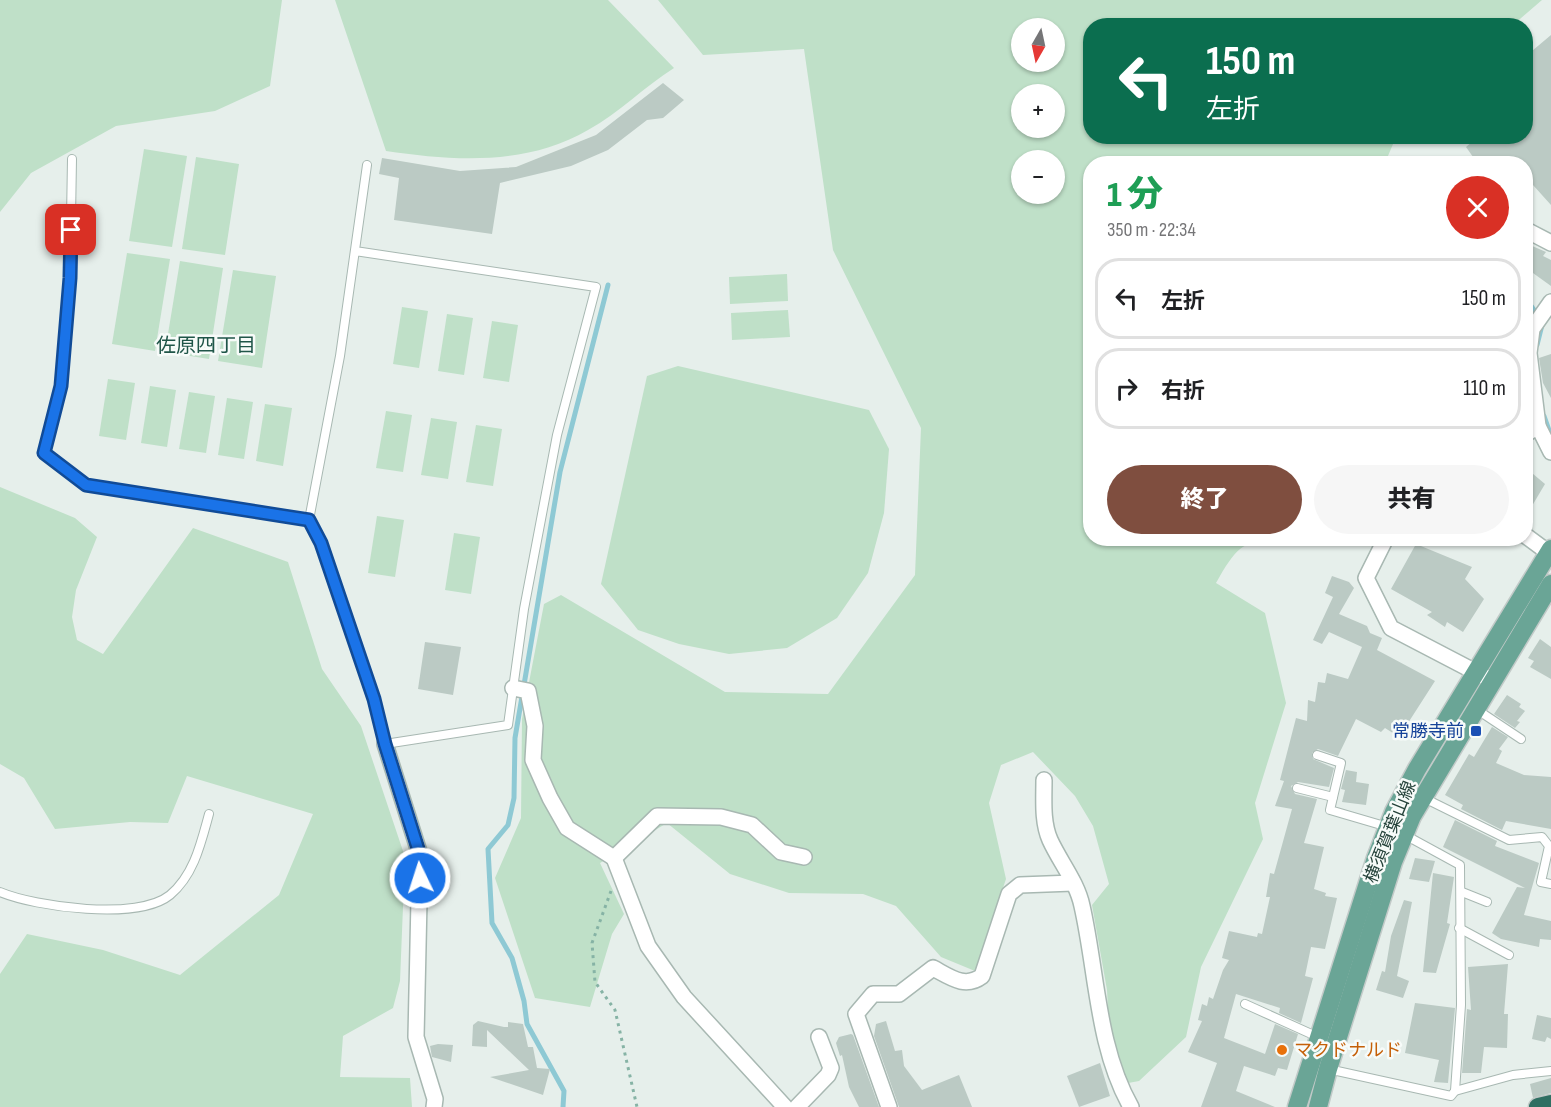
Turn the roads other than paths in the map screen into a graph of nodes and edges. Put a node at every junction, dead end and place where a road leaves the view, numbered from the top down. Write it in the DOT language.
graph roads {
  1 [pos="72,159"];
  2 [pos="367,165"];
  3 [pos="1533,234"];
  4 [pos="1551,243"];
  5 [pos="355,251"];
  6 [pos="1551,302"];
  7 [pos="1533,328"];
  8 [pos="1533,431"];
  9 [pos="1551,452"];
  10 [pos="309,520"];
  11 [pos="1533,540"];
  12 [pos="1382,546"];
  13 [pos="1550,551"];
  14 [pos="1551,584"];
  15 [pos="1484,676"];
  16 [pos="513,688"];
  17 [pos="1475,708"];
  18 [pos="1521,739"];
  19 [pos="385,744"];
  20 [pos="1317,755"];
  21 [pos="1044,780"];
  22 [pos="1297,788"];
  23 [pos="1333,797"];
  24 [pos="1421,797"];
  25 [pos="209,814"];
  26 [pos="1396,831"];
  27 [pos="804,857"];
  28 [pos="616,865"];
  29 [pos="1073,883"];
  30 [pos="1551,884"];
  31 [pos="0,892"];
  32 [pos="1462,892"];
  33 [pos="1487,902"];
  34 [pos="1459,928"];
  35 [pos="1509,955"];
  36 [pos="1245,1004"];
  37 [pos="819,1037"];
  38 [pos="1318,1037"];
  39 [pos="1328,1069"];
  40 [pos="1551,1071"];
  41 [pos="1455,1091"];
  42 [pos="1551,1104"];
  43 [pos="434,1107"];
  44 [pos="786,1107"];
  45 [pos="797,1107"];
  46 [pos="889,1107"];
  47 [pos="1131,1107"];
  48 [pos="1297,1107"];
  49 [pos="1318,1107"];
  50 [pos="1538,1107"];
  1 -- 10 [label="lane"];
  2 -- 5 [label="lane"];
  3 -- 4 [label="street"];
  5 -- 10 [label="lane"];
  5 -- 16 [label="lane"];
  6 -- 7 [label="street"];
  8 -- 9 [label="street"];
  10 -- 19 [label="lane"];
  11 -- 13 [label="street"];
  12 -- 15 [label="street"];
  13 -- 15 [label="main road, 横須賀葉山線"];
  14 -- 15 [label="main road, 横須賀葉山線"];
  15 -- 17 [label="main road, 横須賀葉山線"];
  15 -- 26 [label="main road, 横須賀葉山線"];
  16 -- 19 [label="lane"];
  16 -- 28 [label="street"];
  17 -- 18 [label="lane"];
  17 -- 24 [label="main road, 横須賀葉山線"];
  19 -- 43 [label="street"];
  20 -- 23 [label="lane"];
  21 -- 29 [label="street"];
  22 -- 23 [label="lane"];
  23 -- 26 [label="lane"];
  24 -- 26 [label="main road, 横須賀葉山線"];
  24 -- 30 [label="lane"];
  25 -- 31 [label="lane"];
  26 -- 32 [label="lane"];
  26 -- 38 [label="main road, 横須賀葉山線"];
  26 -- 39 [label="main road, 横須賀葉山線"];
  27 -- 28 [label="street"];
  28 -- 44 [label="street"];
  29 -- 46 [label="street"];
  29 -- 47 [label="street"];
  32 -- 33 [label="lane"];
  32 -- 34 [label="lane"];
  34 -- 35 [label="lane"];
  34 -- 41 [label="lane"];
  36 -- 38 [label="lane"];
  37 -- 45 [label="street"];
  38 -- 48 [label="main road, 横須賀葉山線"];
  39 -- 41 [label="lane"];
  39 -- 49 [label="main road, 横須賀葉山線"];
  40 -- 41 [label="lane"];
  42 -- 50 [label="highway"];
}
